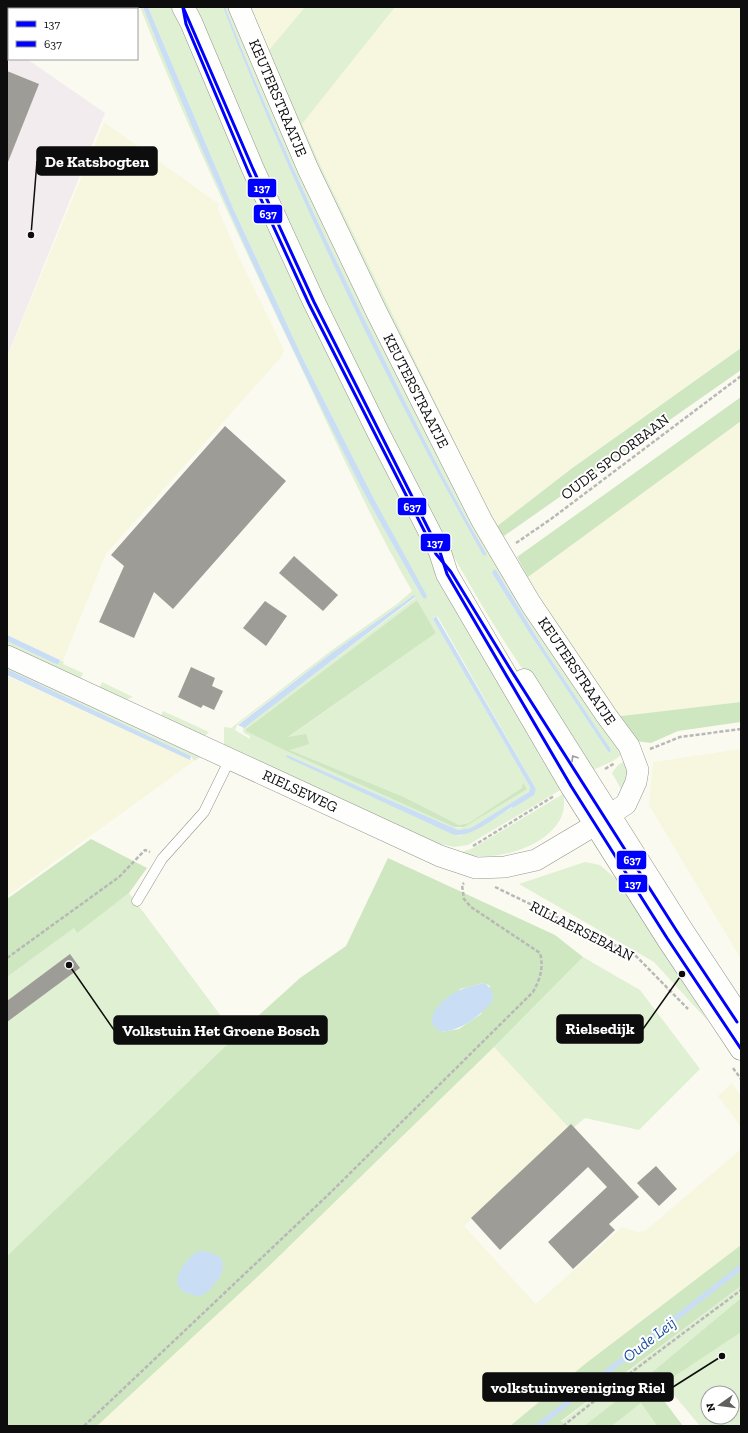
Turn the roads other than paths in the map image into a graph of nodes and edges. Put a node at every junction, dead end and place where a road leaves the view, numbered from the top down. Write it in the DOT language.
graph roads {
  1 [pos="239,7"];
  2 [pos="187,12"];
  3 [pos="7,656"];
  4 [pos="230,759"];
  5 [pos="603,820"];
  6 [pos="137,901"];
  7 [pos="741,1019"];
  8 [pos="736,1058"];
  1 -- 5 [label="street, KEUTERSTRAATJE"];
  2 -- 5 [label="street"];
  3 -- 4 [label="street, RIELSEWEG"];
  4 -- 5 [label="street, RIELSEWEG"];
  4 -- 6 [label="lane"];
  5 -- 7 [label="street"];
  5 -- 8 [label="street"];
}
